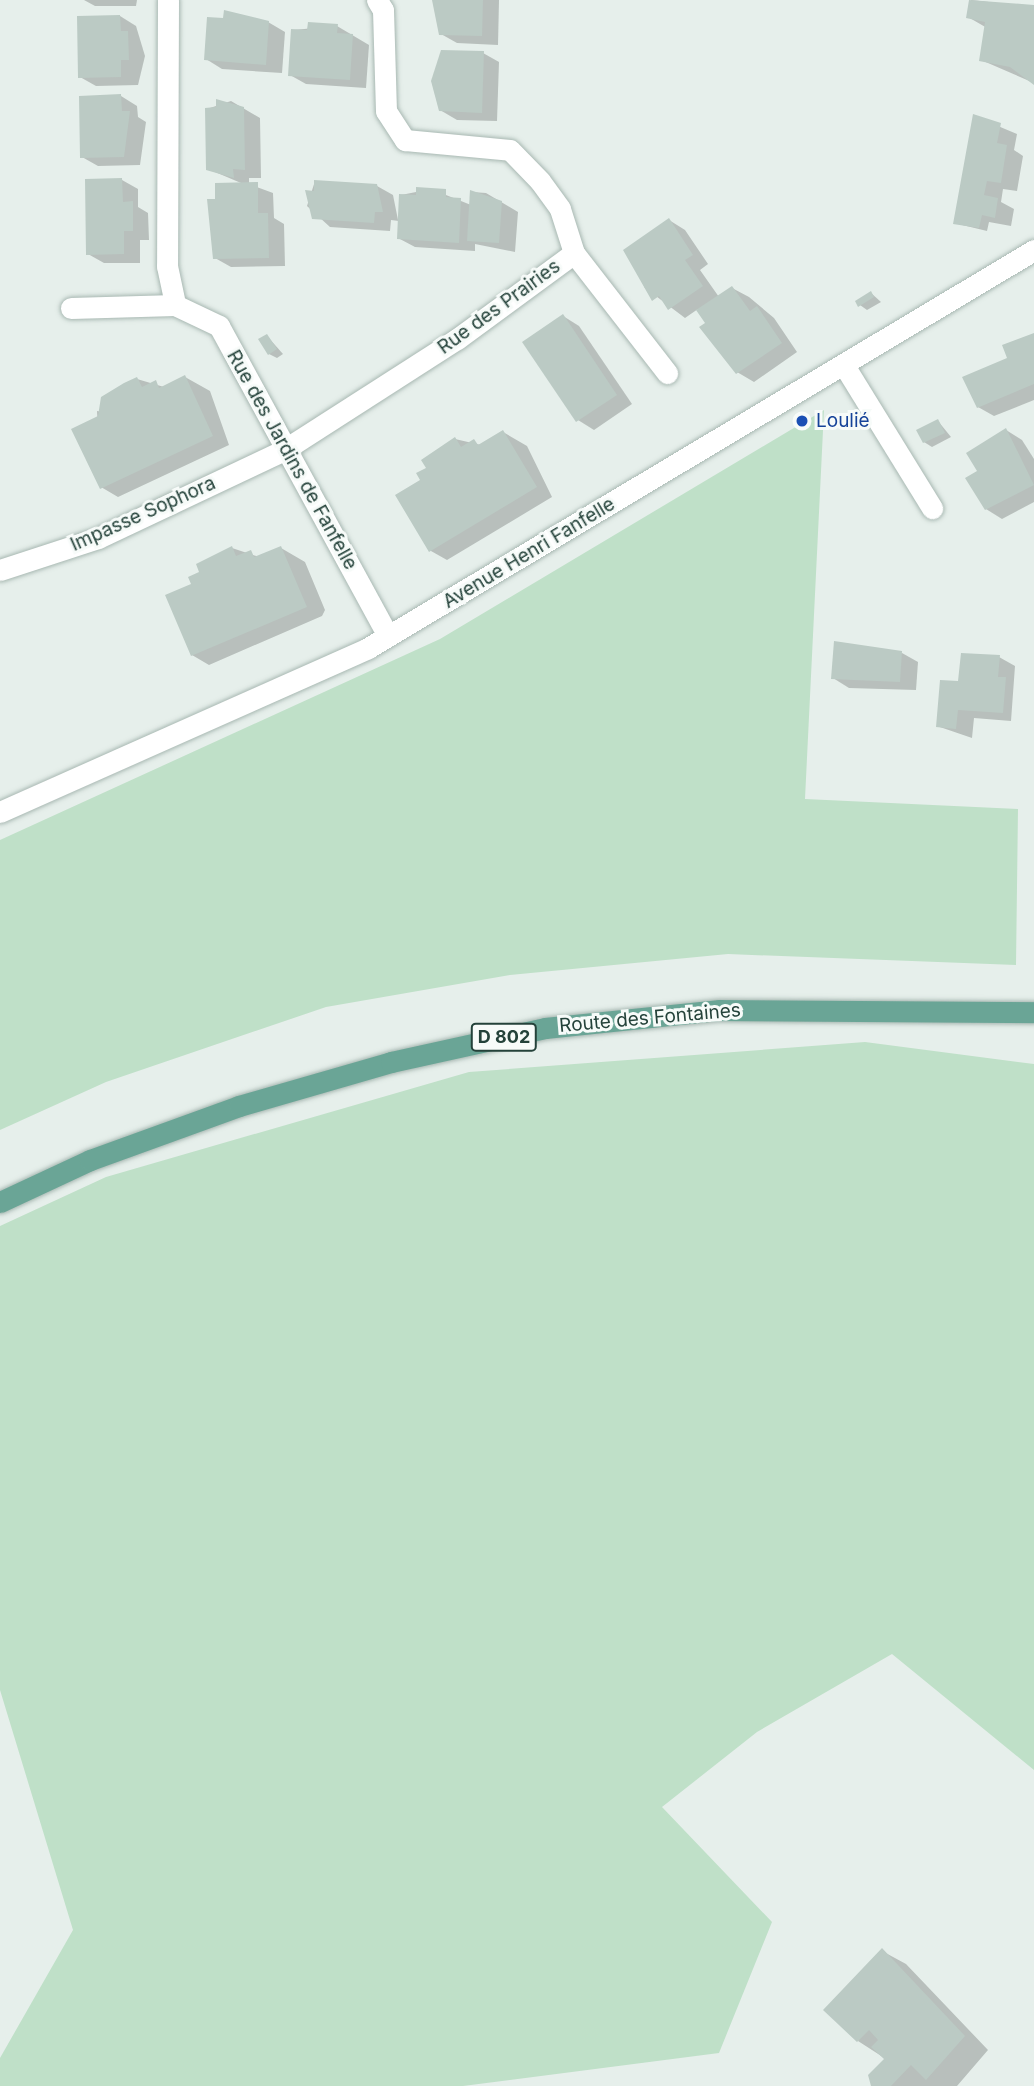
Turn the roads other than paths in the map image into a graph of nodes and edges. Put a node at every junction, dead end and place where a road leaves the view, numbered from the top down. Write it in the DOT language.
graph roads {
  1 [pos="168,0"];
  2 [pos="378,0"];
  3 [pos="1034,250"];
  4 [pos="574,253"];
  5 [pos="175,305"];
  6 [pos="71,308"];
  7 [pos="845,367"];
  8 [pos="667,373"];
  9 [pos="284,450"];
  10 [pos="932,508"];
  11 [pos="0,570"];
  12 [pos="388,636"];
  13 [pos="0,812"];
  14 [pos="1034,1012"];
  15 [pos="0,1202"];
  1 -- 5 [label="street"];
  2 -- 4 [label="street, Rue des Prairies"];
  3 -- 7 [label="street, Avenue Henri Fanfelle"];
  4 -- 8 [label="street"];
  4 -- 9 [label="street, Rue des Prairies"];
  5 -- 6 [label="street"];
  5 -- 9 [label="street, Rue des Jardins de Fanfelle"];
  7 -- 10 [label="street"];
  7 -- 12 [label="street, Avenue Henri Fanfelle"];
  9 -- 11 [label="street, Impasse Sophora"];
  9 -- 12 [label="street, Rue des Jardins de Fanfelle"];
  12 -- 13 [label="street, Avenue Henri Fanfelle"];
  14 -- 15 [label="main road, Route des Fontaines / D 802"];
}
